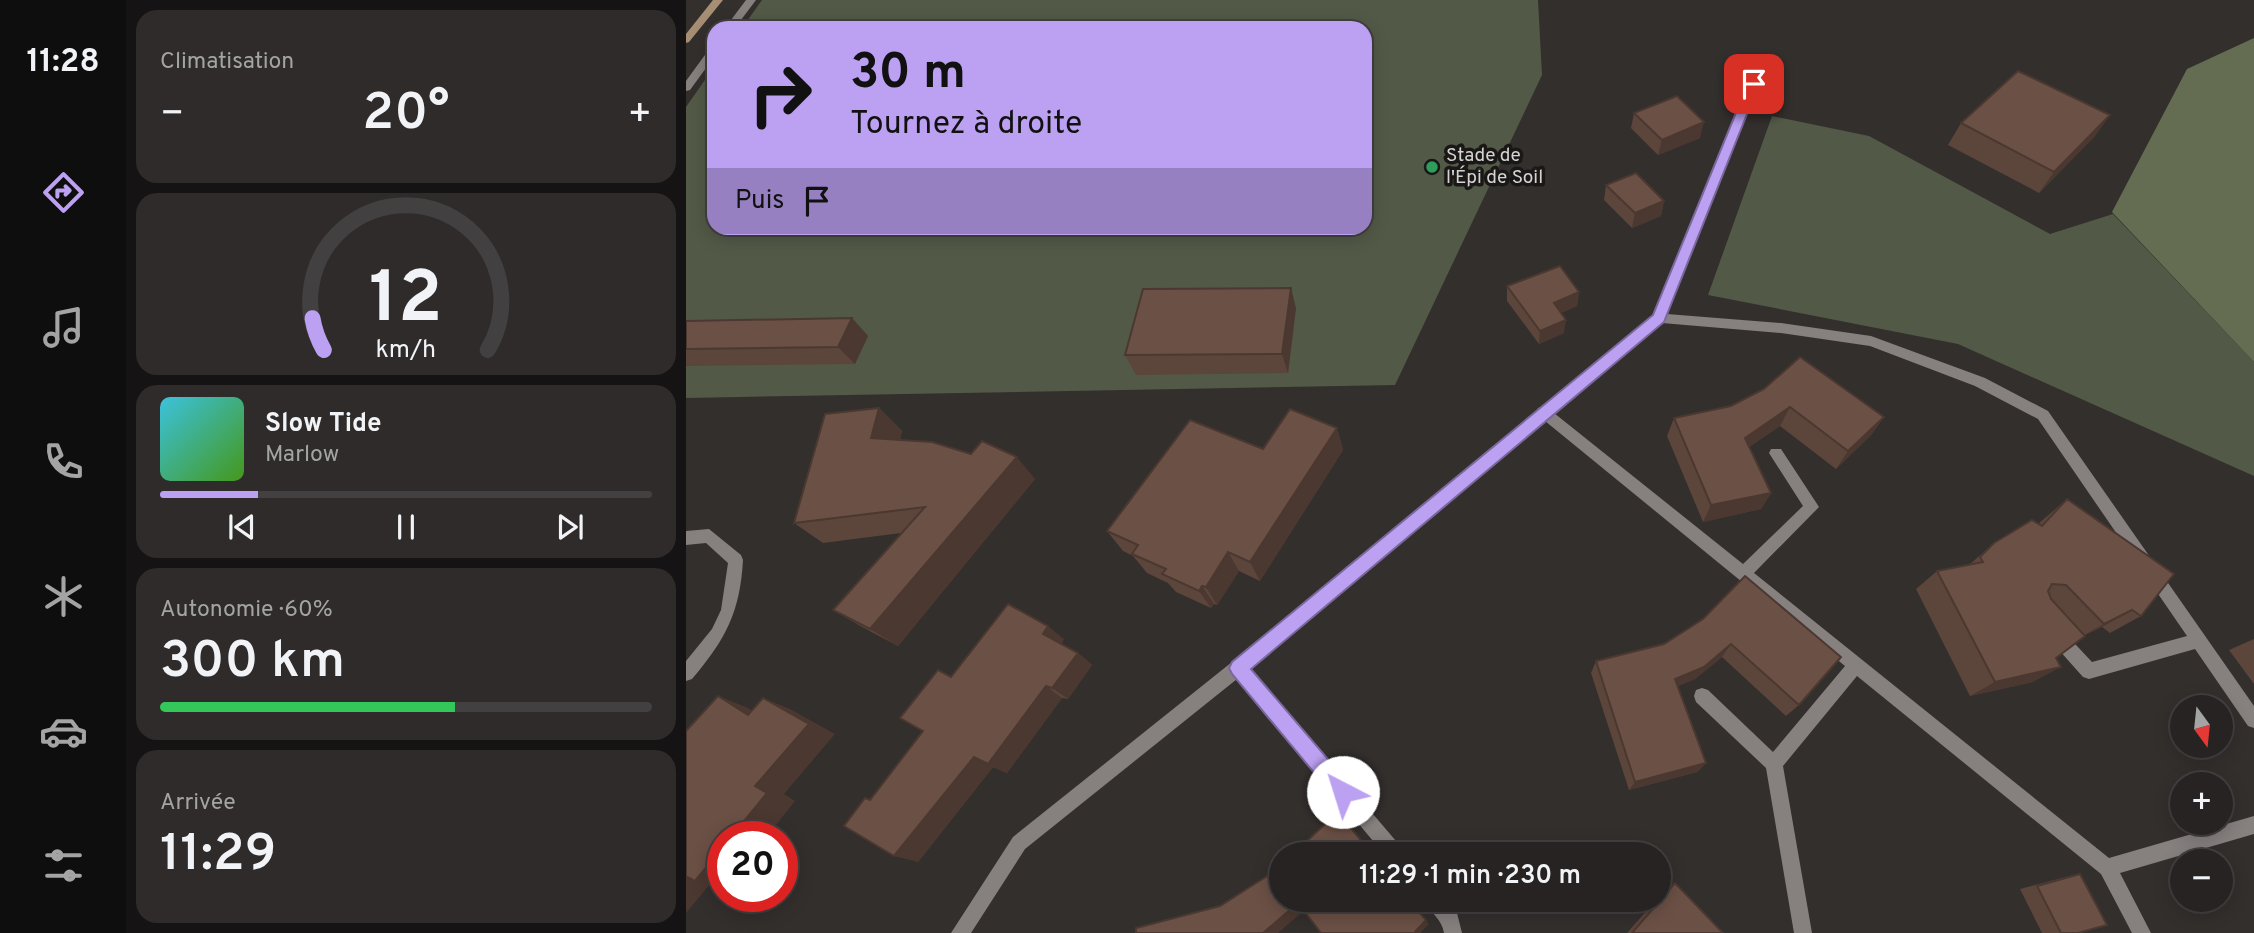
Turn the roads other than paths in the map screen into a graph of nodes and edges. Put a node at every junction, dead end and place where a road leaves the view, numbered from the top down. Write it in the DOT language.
graph roads {
  1 [pos="718,0"];
  2 [pos="751,0"];
  3 [pos="735,21"];
  4 [pos="686,40"];
  5 [pos="707,60"];
  6 [pos="1754,84"];
  7 [pos="686,88"];
  8 [pos="1659,318"];
  9 [pos="1543,412"];
  10 [pos="1776,453"];
  11 [pos="686,538"];
  12 [pos="1744,573"];
  13 [pos="2048,627"];
  14 [pos="2199,640"];
  15 [pos="1857,664"];
  16 [pos="1238,668"];
  17 [pos="686,673"];
  18 [pos="1702,696"];
  19 [pos="2254,720"];
  20 [pos="1774,764"];
  21 [pos="2254,825"];
  22 [pos="1386,842"];
  23 [pos="2107,868"];
  24 [pos="1445,912"];
  25 [pos="960,933"];
  26 [pos="1453,933"];
  27 [pos="1802,933"];
  28 [pos="2143,933"];
  1 -- 4 [label="main road"];
  2 -- 3 [label="lane"];
  5 -- 7 [label="lane"];
  6 -- 8 [label="lane"];
  8 -- 9 [label="lane"];
  8 -- 14 [label="lane"];
  9 -- 12 [label="lane"];
  9 -- 16 [label="lane"];
  10 -- 12 [label="lane"];
  11 -- 17 [label="lane"];
  12 -- 15 [label="lane"];
  13 -- 14 [label="lane"];
  14 -- 19 [label="lane"];
  15 -- 20 [label="lane"];
  15 -- 23 [label="lane"];
  16 -- 22 [label="lane"];
  16 -- 25 [label="lane"];
  18 -- 20 [label="lane"];
  20 -- 27 [label="lane"];
  21 -- 23 [label="lane"];
  23 -- 28 [label="lane"];
  24 -- 26 [label="lane"];
}
